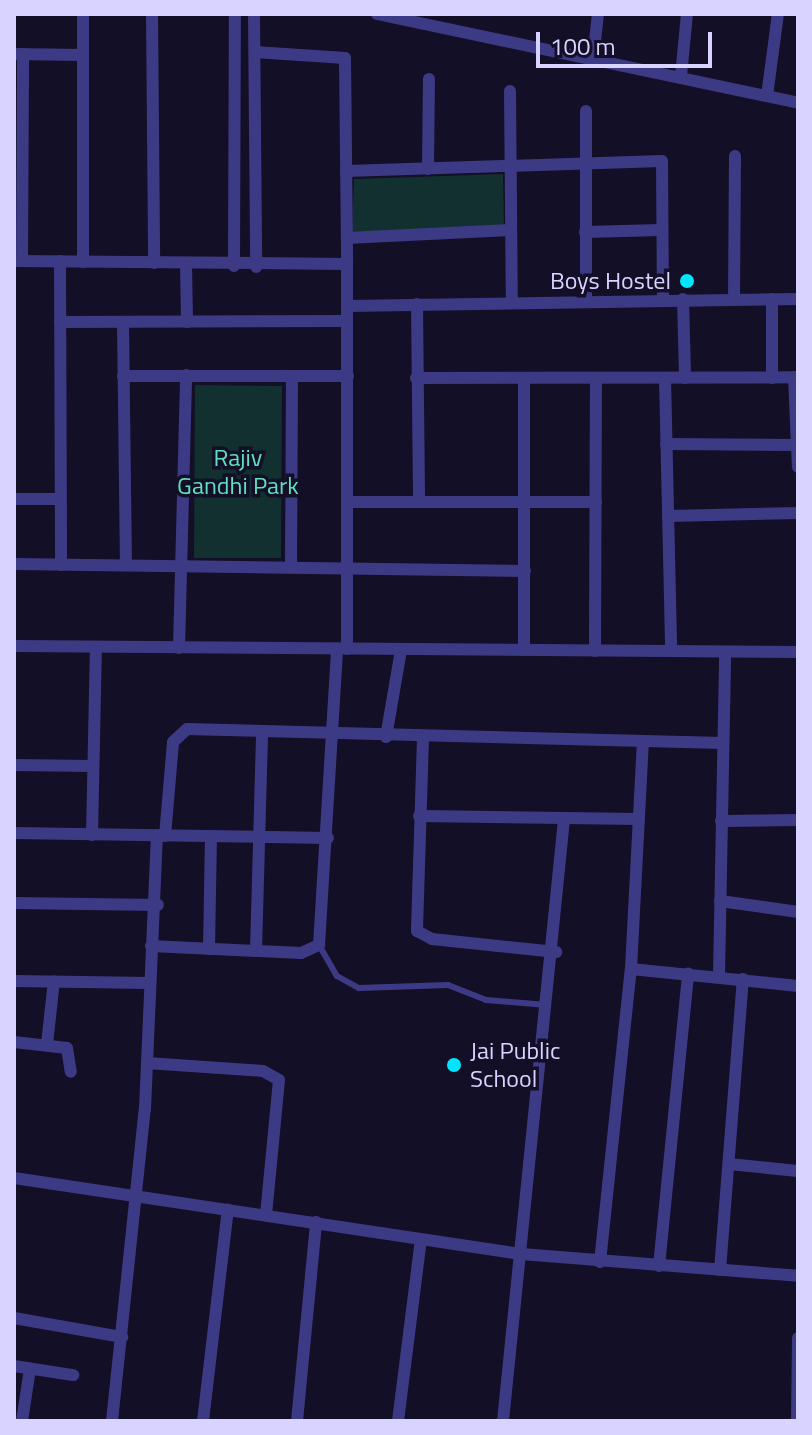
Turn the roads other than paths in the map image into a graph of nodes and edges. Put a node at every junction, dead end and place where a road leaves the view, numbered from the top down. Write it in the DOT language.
graph roads {
  1 [pos="83,14"];
  2 [pos="152,14"];
  3 [pos="235,14"];
  4 [pos="254,14"];
  5 [pos="377,14"];
  6 [pos="598,14"];
  7 [pos="687,14"];
  8 [pos="778,14"];
  9 [pos="255,52"];
  10 [pos="18,54"];
  11 [pos="83,55"];
  12 [pos="593,59"];
  13 [pos="647,69"];
  14 [pos="681,76"];
  15 [pos="429,79"];
  16 [pos="734,88"];
  17 [pos="510,91"];
  18 [pos="767,96"];
  19 [pos="798,103"];
  20 [pos="586,111"];
  21 [pos="735,156"];
  22 [pos="585,166"];
  23 [pos="511,167"];
  24 [pos="428,169"];
  25 [pos="346,171"];
  26 [pos="511,230"];
  27 [pos="661,230"];
  28 [pos="585,232"];
  29 [pos="347,238"];
  30 [pos="18,261"];
  31 [pos="60,261"];
  32 [pos="83,262"];
  33 [pos="154,263"];
  34 [pos="186,263"];
  35 [pos="347,264"];
  36 [pos="234,266"];
  37 [pos="256,267"];
  38 [pos="663,299"];
  39 [pos="683,299"];
  40 [pos="734,299"];
  41 [pos="772,299"];
  42 [pos="798,299"];
  43 [pos="586,301"];
  44 [pos="512,302"];
  45 [pos="417,304"];
  46 [pos="347,306"];
  47 [pos="347,321"];
  48 [pos="60,322"];
  49 [pos="123,322"];
  50 [pos="187,322"];
  51 [pos="186,375"];
  52 [pos="123,376"];
  53 [pos="292,376"];
  54 [pos="348,376"];
  55 [pos="796,377"];
  56 [pos="416,378"];
  57 [pos="524,378"];
  58 [pos="596,378"];
  59 [pos="665,378"];
  60 [pos="685,378"];
  61 [pos="772,378"];
  62 [pos="666,444"];
  63 [pos="798,445"];
  64 [pos="798,467"];
  65 [pos="14,499"];
  66 [pos="60,499"];
  67 [pos="348,502"];
  68 [pos="419,502"];
  69 [pos="525,502"];
  70 [pos="596,502"];
  71 [pos="798,513"];
  72 [pos="668,516"];
  73 [pos="14,564"];
  74 [pos="61,565"];
  75 [pos="126,565"];
  76 [pos="183,565"];
  77 [pos="291,567"];
  78 [pos="348,568"];
  79 [pos="525,571"];
  80 [pos="14,646"];
  81 [pos="96,647"];
  82 [pos="179,648"];
  83 [pos="342,649"];
  84 [pos="401,650"];
  85 [pos="524,650"];
  86 [pos="595,651"];
  87 [pos="671,651"];
  88 [pos="725,652"];
  89 [pos="798,652"];
  90 [pos="262,732"];
  91 [pos="333,734"];
  92 [pos="386,737"];
  93 [pos="423,738"];
  94 [pos="643,742"];
  95 [pos="723,743"];
  96 [pos="14,765"];
  97 [pos="93,766"];
  98 [pos="419,816"];
  99 [pos="564,819"];
  100 [pos="639,819"];
  101 [pos="798,820"];
  102 [pos="721,821"];
  103 [pos="14,833"];
  104 [pos="92,835"];
  105 [pos="161,836"];
  106 [pos="211,836"];
  107 [pos="260,837"];
  108 [pos="328,838"];
  109 [pos="720,901"];
  110 [pos="14,903"];
  111 [pos="158,905"];
  112 [pos="798,912"];
  113 [pos="319,945"];
  114 [pos="151,946"];
  115 [pos="209,949"];
  116 [pos="256,951"];
  117 [pos="556,952"];
  118 [pos="631,969"];
  119 [pos="688,973"];
  120 [pos="719,975"];
  121 [pos="743,979"];
  122 [pos="14,981"];
  123 [pos="54,981"];
  124 [pos="149,983"];
  125 [pos="798,986"];
  126 [pos="550,1005"];
  127 [pos="14,1042"];
  128 [pos="47,1044"];
  129 [pos="147,1063"];
  130 [pos="71,1072"];
  131 [pos="729,1164"];
  132 [pos="798,1171"];
  133 [pos="14,1178"];
  134 [pos="136,1197"];
  135 [pos="228,1209"];
  136 [pos="266,1215"];
  137 [pos="316,1222"];
  138 [pos="421,1239"];
  139 [pos="521,1254"];
  140 [pos="600,1262"];
  141 [pos="659,1266"];
  142 [pos="720,1270"];
  143 [pos="798,1276"];
  144 [pos="14,1318"];
  145 [pos="122,1337"];
  146 [pos="798,1338"];
  147 [pos="14,1366"];
  148 [pos="30,1369"];
  149 [pos="73,1375"];
  150 [pos="22,1421"];
  151 [pos="112,1421"];
  152 [pos="203,1421"];
  153 [pos="297,1421"];
  154 [pos="398,1421"];
  155 [pos="503,1421"];
  156 [pos="797,1421"];
  1 -- 11 [label="street"];
  2 -- 33 [label="street"];
  3 -- 36 [label="street"];
  4 -- 9 [label="street"];
  5 -- 12 [label="street"];
  6 -- 12 [label="street"];
  7 -- 14 [label="street"];
  8 -- 18 [label="street"];
  9 -- 25 [label="street"];
  9 -- 37 [label="street"];
  10 -- 11 [label="street"];
  10 -- 30 [label="street"];
  11 -- 32 [label="street"];
  12 -- 13 [label="street"];
  13 -- 14 [label="street"];
  13 -- 16 [label="street"];
  14 -- 16 [label="street"];
  15 -- 24 [label="street"];
  16 -- 18 [label="street"];
  17 -- 23 [label="street"];
  18 -- 19 [label="street"];
  20 -- 22 [label="street"];
  21 -- 40 [label="street"];
  22 -- 23 [label="street"];
  22 -- 27 [label="street"];
  22 -- 28 [label="street"];
  23 -- 24 [label="street"];
  23 -- 26 [label="street"];
  24 -- 25 [label="street"];
  25 -- 29 [label="street"];
  26 -- 29 [label="street"];
  26 -- 44 [label="street"];
  27 -- 28 [label="street"];
  27 -- 38 [label="street"];
  28 -- 43 [label="street"];
  29 -- 35 [label="street"];
  30 -- 31 [label="street"];
  31 -- 32 [label="street"];
  31 -- 48 [label="street"];
  32 -- 33 [label="street"];
  33 -- 34 [label="street"];
  34 -- 36 [label="street"];
  34 -- 50 [label="street"];
  35 -- 37 [label="street"];
  35 -- 46 [label="street"];
  36 -- 37 [label="street"];
  38 -- 39 [label="street"];
  38 -- 43 [label="street"];
  39 -- 40 [label="street"];
  39 -- 60 [label="street"];
  40 -- 41 [label="street"];
  41 -- 42 [label="street"];
  41 -- 61 [label="street"];
  43 -- 44 [label="street"];
  44 -- 45 [label="street"];
  45 -- 46 [label="street"];
  45 -- 56 [label="street"];
  46 -- 47 [label="street"];
  47 -- 50 [label="street"];
  47 -- 54 [label="street"];
  48 -- 49 [label="street"];
  48 -- 66 [label="street"];
  49 -- 50 [label="street"];
  49 -- 52 [label="street"];
  51 -- 52 [label="street"];
  51 -- 53 [label="street"];
  51 -- 76 [label="street"];
  52 -- 75 [label="street"];
  53 -- 54 [label="street"];
  53 -- 77 [label="street"];
  54 -- 67 [label="street"];
  55 -- 61 [label="street"];
  55 -- 63 [label="street"];
  56 -- 57 [label="street"];
  56 -- 68 [label="street"];
  57 -- 58 [label="street"];
  57 -- 69 [label="street"];
  58 -- 59 [label="street"];
  58 -- 70 [label="street"];
  59 -- 60 [label="street"];
  59 -- 62 [label="street"];
  60 -- 61 [label="street"];
  62 -- 63 [label="street"];
  62 -- 72 [label="street"];
  63 -- 64 [label="street"];
  65 -- 66 [label="street"];
  66 -- 74 [label="street"];
  67 -- 68 [label="street"];
  67 -- 78 [label="street"];
  68 -- 69 [label="street"];
  69 -- 70 [label="street"];
  69 -- 79 [label="street"];
  70 -- 86 [label="street"];
  71 -- 72 [label="street"];
  72 -- 87 [label="street"];
  73 -- 74 [label="street"];
  74 -- 75 [label="street"];
  75 -- 76 [label="street"];
  76 -- 77 [label="street"];
  76 -- 82 [label="street"];
  77 -- 78 [label="street"];
  78 -- 79 [label="street"];
  78 -- 83 [label="street"];
  79 -- 85 [label="street"];
  80 -- 81 [label="street"];
  81 -- 82 [label="street"];
  81 -- 97 [label="street"];
  82 -- 83 [label="street"];
  83 -- 84 [label="street"];
  83 -- 91 [label="street"];
  84 -- 85 [label="street"];
  84 -- 92 [label="street"];
  85 -- 86 [label="street"];
  86 -- 87 [label="street"];
  87 -- 88 [label="street"];
  88 -- 89 [label="street"];
  88 -- 95 [label="street"];
  90 -- 91 [label="street"];
  90 -- 105 [label="street"];
  90 -- 107 [label="street"];
  91 -- 92 [label="street"];
  91 -- 108 [label="street"];
  92 -- 93 [label="street"];
  93 -- 94 [label="street"];
  93 -- 98 [label="street"];
  94 -- 95 [label="street"];
  94 -- 100 [label="street"];
  95 -- 102 [label="street"];
  96 -- 97 [label="street"];
  97 -- 104 [label="street"];
  98 -- 99 [label="street"];
  98 -- 117 [label="street"];
  99 -- 100 [label="street"];
  99 -- 117 [label="street"];
  100 -- 118 [label="street"];
  101 -- 102 [label="street"];
  102 -- 109 [label="street"];
  103 -- 104 [label="street"];
  104 -- 105 [label="street"];
  105 -- 106 [label="street"];
  105 -- 111 [label="street"];
  106 -- 107 [label="street"];
  106 -- 115 [label="street"];
  107 -- 108 [label="street"];
  107 -- 116 [label="street"];
  108 -- 113 [label="street"];
  109 -- 112 [label="street"];
  109 -- 120 [label="street"];
  110 -- 111 [label="street"];
  111 -- 114 [label="street"];
  113 -- 116 [label="street"];
  113 -- 126 [label="lane"];
  114 -- 115 [label="street"];
  114 -- 124 [label="street"];
  115 -- 116 [label="street"];
  117 -- 126 [label="street"];
  118 -- 119 [label="street"];
  118 -- 140 [label="street"];
  119 -- 120 [label="street"];
  119 -- 141 [label="street"];
  120 -- 121 [label="street"];
  121 -- 125 [label="street"];
  121 -- 131 [label="street"];
  122 -- 123 [label="street"];
  123 -- 124 [label="street"];
  123 -- 128 [label="street"];
  124 -- 129 [label="street"];
  126 -- 139 [label="street"];
  127 -- 128 [label="street"];
  128 -- 130 [label="street"];
  129 -- 134 [label="street"];
  129 -- 136 [label="street"];
  131 -- 132 [label="street"];
  131 -- 142 [label="street"];
  133 -- 134 [label="street"];
  134 -- 135 [label="street"];
  134 -- 145 [label="street"];
  135 -- 136 [label="street"];
  135 -- 152 [label="street"];
  136 -- 137 [label="street"];
  137 -- 138 [label="street"];
  137 -- 153 [label="street"];
  138 -- 139 [label="street"];
  138 -- 154 [label="street"];
  139 -- 140 [label="street"];
  139 -- 155 [label="street"];
  140 -- 141 [label="street"];
  141 -- 142 [label="street"];
  142 -- 143 [label="street"];
  144 -- 145 [label="street"];
  145 -- 151 [label="street"];
  146 -- 156 [label="street"];
  147 -- 148 [label="street"];
  148 -- 149 [label="street"];
  148 -- 150 [label="street"];
}
